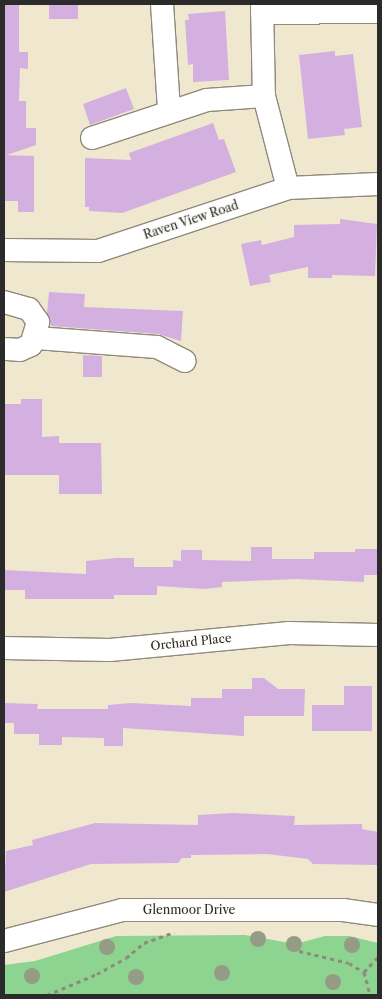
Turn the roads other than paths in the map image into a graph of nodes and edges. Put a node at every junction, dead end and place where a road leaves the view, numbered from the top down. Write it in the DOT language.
graph roads {
  1 [pos="162,4"];
  2 [pos="262,8"];
  3 [pos="378,12"];
  4 [pos="264,96"];
  5 [pos="169,110"];
  6 [pos="92,138"];
  7 [pos="378,184"];
  8 [pos="288,188"];
  9 [pos="4,250"];
  10 [pos="4,302"];
  11 [pos="36,338"];
  12 [pos="4,350"];
  13 [pos="185,361"];
  14 [pos="378,635"];
  15 [pos="4,648"];
  16 [pos="378,915"];
  17 [pos="4,941"];
  1 -- 5 [label="street"];
  2 -- 3 [label="street"];
  2 -- 4 [label="street"];
  4 -- 5 [label="street"];
  4 -- 8 [label="street"];
  5 -- 6 [label="street"];
  7 -- 8 [label="street, Raven View Road"];
  8 -- 9 [label="street, Raven View Road"];
  10 -- 11 [label="street"];
  11 -- 12 [label="street"];
  11 -- 13 [label="street"];
  14 -- 15 [label="street, Orchard Place"];
  16 -- 17 [label="street, Glenmoor Drive"];
}
